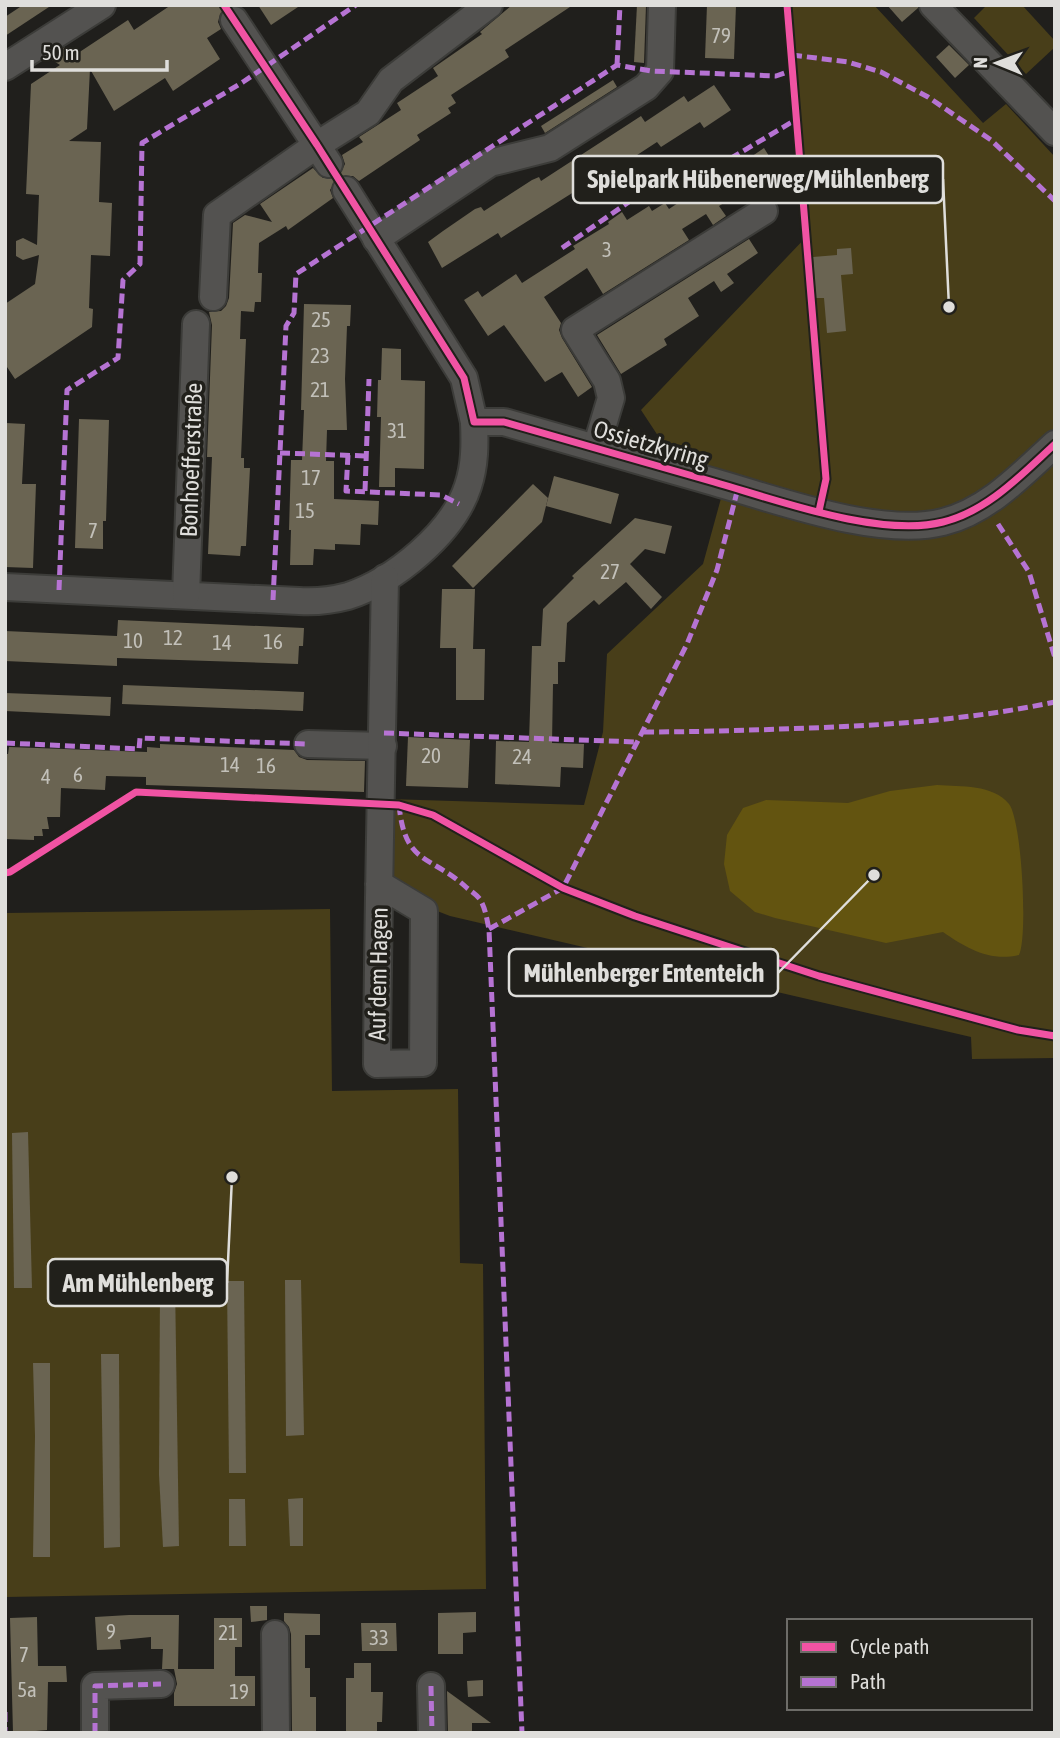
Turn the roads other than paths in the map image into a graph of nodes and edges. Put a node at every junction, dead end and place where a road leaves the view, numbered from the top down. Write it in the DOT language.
graph roads {
  1 [pos="102,5"];
  2 [pos="489,5"];
  3 [pos="662,5"];
  4 [pos="933,5"];
  5 [pos="234,20"];
  6 [pos="5,67"];
  7 [pos="1055,132"];
  8 [pos="323,154"];
  9 [pos="346,190"];
  10 [pos="764,211"];
  11 [pos="376,239"];
  12 [pos="213,297"];
  13 [pos="195,324"];
  14 [pos="474,422"];
  15 [pos="1055,444"];
  16 [pos="596,448"];
  17 [pos="385,578"];
  18 [pos="5,587"];
  19 [pos="186,595"];
  20 [pos="384,739"];
  21 [pos="308,744"];
  22 [pos="379,884"];
  23 [pos="275,1634"];
  24 [pos="161,1684"];
  25 [pos="431,1686"];
  26 [pos="95,1733"];
  27 [pos="276,1733"];
  28 [pos="432,1733"];
  1 -- 6 [label="street"];
  2 -- 8 [label="street"];
  3 -- 11 [label="street"];
  4 -- 7 [label="street"];
  5 -- 8 [label="street"];
  8 -- 12 [label="street"];
  9 -- 11 [label="street"];
  10 -- 16 [label="street"];
  11 -- 14 [label="street"];
  13 -- 19 [label="street, Bonhoefferstraße"];
  14 -- 16 [label="street, Ossietzkyring"];
  14 -- 17 [label="street"];
  15 -- 16 [label="street, Ossietzkyring"];
  17 -- 19 [label="street"];
  17 -- 20 [label="street"];
  18 -- 19 [label="street"];
  20 -- 21 [label="street"];
  20 -- 22 [label="street, Auf dem Hagen"];
  22 -- 22 [label="street, Auf dem Hagen"];
  23 -- 27 [label="street"];
  24 -- 26 [label="street"];
  25 -- 28 [label="street"];
}
